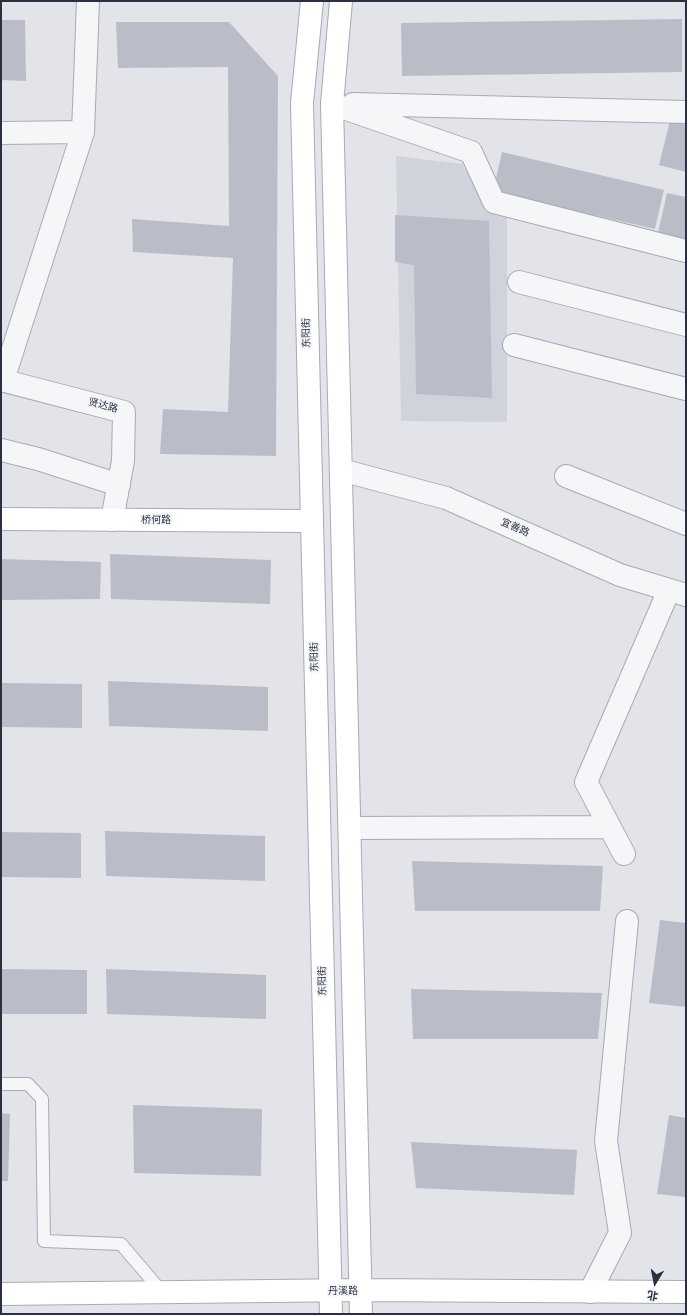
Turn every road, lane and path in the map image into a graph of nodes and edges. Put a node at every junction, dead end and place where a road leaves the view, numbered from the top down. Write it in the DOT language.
graph roads {
  1 [pos="88,1"];
  2 [pos="312,1"];
  3 [pos="341,1"];
  4 [pos="332,104"];
  5 [pos="686,112"];
  6 [pos="83,132"];
  7 [pos="1,133"];
  8 [pos="686,251"];
  9 [pos="519,282"];
  10 [pos="686,325"];
  11 [pos="514,345"];
  12 [pos="2,380"];
  13 [pos="686,389"];
  14 [pos="1,450"];
  15 [pos="341,470"];
  16 [pos="566,476"];
  17 [pos="119,485"];
  18 [pos="1,519"];
  19 [pos="112,520"];
  20 [pos="312,521"];
  21 [pos="686,524"];
  22 [pos="678,592"];
  23 [pos="610,827"];
  24 [pos="350,828"];
  25 [pos="624,854"];
  26 [pos="627,920"];
  27 [pos="1,1084"];
  28 [pos="361,1290"];
  29 [pos="330,1291"];
  30 [pos="162,1292"];
  31 [pos="590,1292"];
  32 [pos="686,1292"];
  33 [pos="1,1294"];
  34 [pos="331,1314"];
  35 [pos="361,1314"];
  1 -- 6 [label="street"];
  2 -- 20 [label="main road, 东阳街"];
  3 -- 4 [label="main road"];
  4 -- 5 [label="street"];
  4 -- 8 [label="street"];
  4 -- 15 [label="main road"];
  6 -- 7 [label="street"];
  6 -- 12 [label="street"];
  9 -- 10 [label="street"];
  11 -- 13 [label="street"];
  12 -- 17 [label="street, 贤达路"];
  14 -- 17 [label="street"];
  15 -- 22 [label="street, 宜善路"];
  15 -- 24 [label="main road"];
  16 -- 21 [label="street"];
  17 -- 19 [label="street, 贤达路"];
  18 -- 19 [label="main road, 桥何路"];
  19 -- 20 [label="main road, 桥何路"];
  20 -- 29 [label="main road, 东阳街"];
  22 -- 23 [label="street"];
  23 -- 24 [label="street"];
  23 -- 25 [label="street"];
  24 -- 28 [label="main road"];
  26 -- 31 [label="street"];
  27 -- 30 [label="lane"];
  28 -- 29 [label="main road, 丹溪路"];
  28 -- 31 [label="main road, 丹溪路"];
  28 -- 35 [label="main road"];
  29 -- 30 [label="main road, 丹溪路"];
  29 -- 34 [label="main road, 东阳街"];
  30 -- 33 [label="main road, 丹溪路"];
  31 -- 32 [label="main road, 丹溪路"];
}
